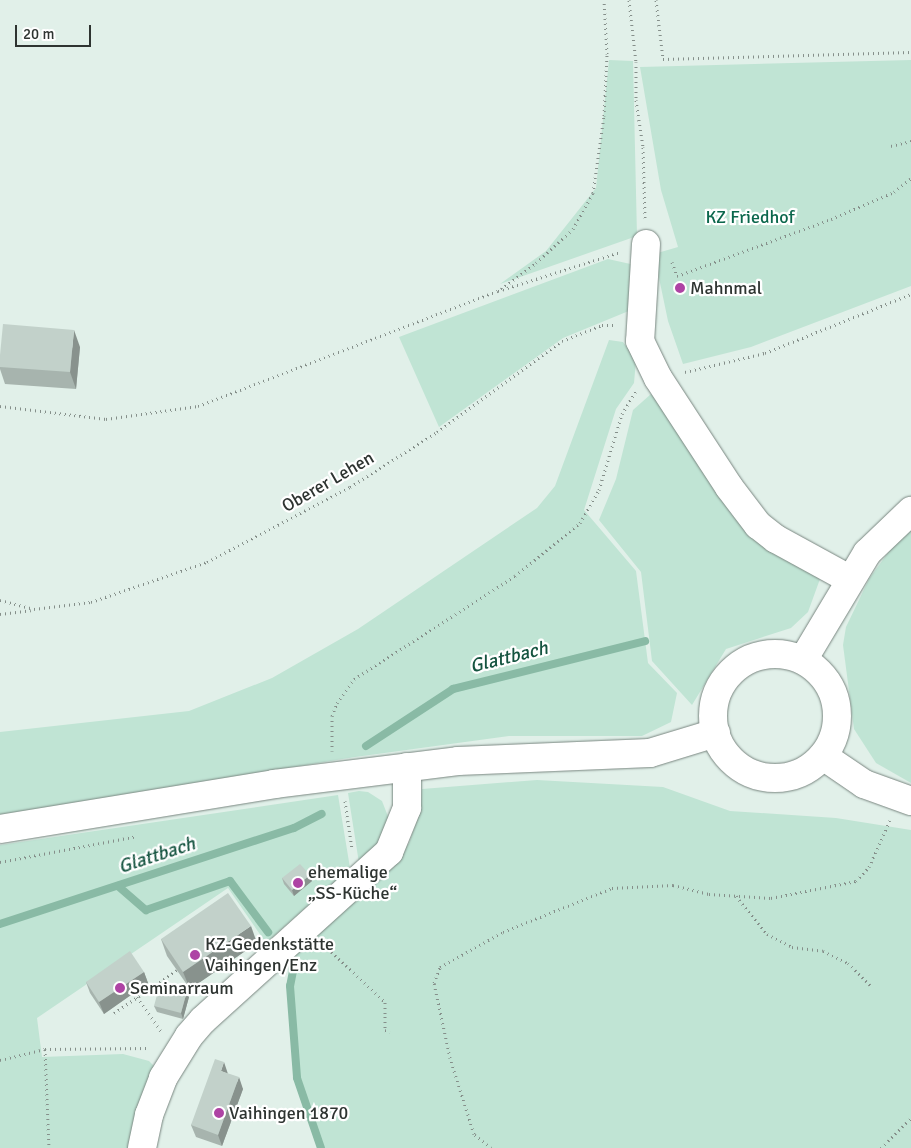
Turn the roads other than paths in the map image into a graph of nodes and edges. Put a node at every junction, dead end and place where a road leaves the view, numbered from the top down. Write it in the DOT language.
graph roads {
  1 [pos="658,249"];
  2 [pos="911,511"];
  3 [pos="849,580"];
  4 [pos="804,660"];
  5 [pos="716,733"];
  6 [pos="823,756"];
  7 [pos="407,767"];
  8 [pos="904,798"];
  9 [pos="0,829"];
  10 [pos="142,1148"];
  1 -- 3 [label="main road"];
  2 -- 3 [label="main road"];
  3 -- 4 [label="main road"];
  4 -- 5 [label="main road"];
  4 -- 6 [label="main road"];
  5 -- 6 [label="main road"];
  5 -- 7 [label="main road"];
  6 -- 8 [label="main road"];
  7 -- 9 [label="main road"];
  7 -- 10 [label="main road"];
}
